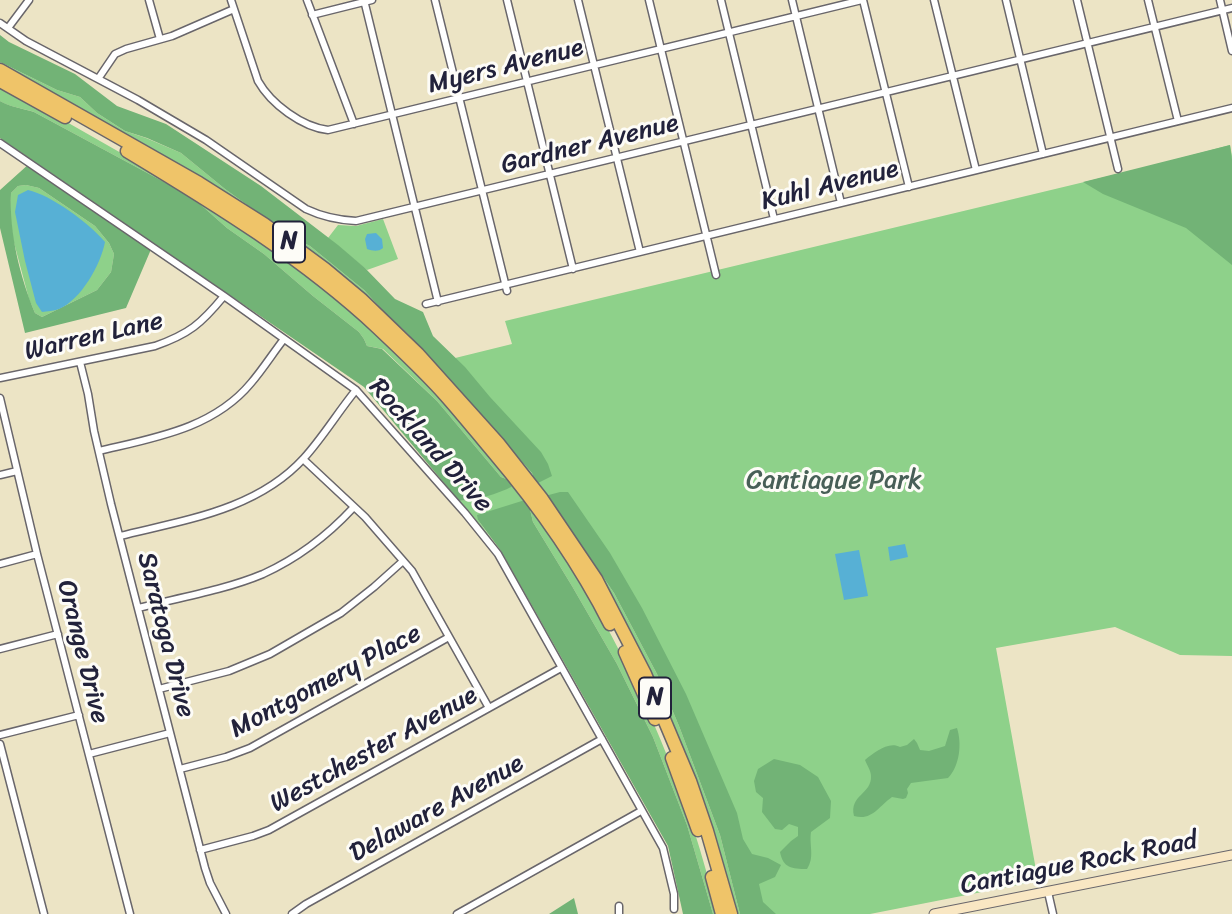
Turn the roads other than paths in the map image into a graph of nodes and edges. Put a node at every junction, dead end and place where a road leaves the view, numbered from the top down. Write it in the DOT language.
graph roads {
  1 [pos="29,0"];
  2 [pos="149,0"];
  3 [pos="231,0"];
  4 [pos="307,0"];
  5 [pos="435,0"];
  6 [pos="507,0"];
  7 [pos="578,0"];
  8 [pos="649,0"];
  9 [pos="721,0"];
  10 [pos="792,0"];
  11 [pos="863,0"];
  12 [pos="934,0"];
  13 [pos="1006,0"];
  14 [pos="1077,0"];
  15 [pos="1148,0"];
  16 [pos="1220,0"];
  17 [pos="367,1"];
  18 [pos="1232,8"];
  19 [pos="234,9"];
  20 [pos="1222,10"];
  21 [pos="312,15"];
  22 [pos="796,16"];
  23 [pos="0,23"];
  24 [pos="1155,27"];
  25 [pos="8,28"];
  26 [pos="729,33"];
  27 [pos="160,39"];
  28 [pos="1087,43"];
  29 [pos="661,49"];
  30 [pos="1232,51"];
  31 [pos="1020,59"];
  32 [pos="594,65"];
  33 [pos="0,70"];
  34 [pos="953,76"];
  35 [pos="98,79"];
  36 [pos="0,81"];
  37 [pos="527,82"];
  38 [pos="886,92"];
  39 [pos="459,98"];
  40 [pos="1232,108"];
  41 [pos="818,109"];
  42 [pos="392,115"];
  43 [pos="1178,121"];
  44 [pos="354,124"];
  45 [pos="751,125"];
  46 [pos="1111,137"];
  47 [pos="684,142"];
  48 [pos="0,143"];
  49 [pos="1043,154"];
  50 [pos="617,158"];
  51 [pos="1118,169"];
  52 [pos="976,170"];
  53 [pos="549,174"];
  54 [pos="909,187"];
  55 [pos="482,191"];
  56 [pos="841,203"];
  57 [pos="415,208"];
  58 [pos="774,219"];
  59 [pos="707,236"];
  60 [pos="639,252"];
  61 [pos="573,269"];
  62 [pos="716,275"];
  63 [pos="506,288"];
  64 [pos="223,296"];
  65 [pos="438,302"];
  66 [pos="426,304"];
  67 [pos="284,339"];
  68 [pos="80,362"];
  69 [pos="0,378"];
  70 [pos="356,390"];
  71 [pos="0,398"];
  72 [pos="99,451"];
  73 [pos="303,459"];
  74 [pos="17,471"];
  75 [pos="0,475"];
  76 [pos="521,479"];
  77 [pos="537,501"];
  78 [pos="354,508"];
  79 [pos="120,536"];
  80 [pos="37,554"];
  81 [pos="403,561"];
  82 [pos="0,564"];
  83 [pos="138,608"];
  84 [pos="58,635"];
  85 [pos="449,637"];
  86 [pos="0,649"];
  87 [pos="561,668"];
  88 [pos="159,689"];
  89 [pos="489,708"];
  90 [pos="79,715"];
  91 [pos="170,733"];
  92 [pos="0,735"];
  93 [pos="602,740"];
  94 [pos="0,744"];
  95 [pos="89,754"];
  96 [pos="180,769"];
  97 [pos="641,811"];
  98 [pos="200,850"];
  99 [pos="1232,855"];
  100 [pos="1048,892"];
  101 [pos="619,906"];
  102 [pos="674,909"];
  103 [pos="44,914"];
  104 [pos="130,914"];
  105 [pos="226,914"];
  106 [pos="292,914"];
  107 [pos="457,914"];
  108 [pos="619,914"];
  109 [pos="722,914"];
  110 [pos="731,914"];
  111 [pos="934,914"];
  112 [pos="1053,914"];
  1 -- 25 [label="street"];
  2 -- 27 [label="street"];
  3 -- 19 [label="street, Myers Avenue"];
  4 -- 21 [label="street"];
  5 -- 39 [label="street"];
  6 -- 37 [label="street"];
  7 -- 32 [label="street"];
  8 -- 29 [label="street"];
  9 -- 26 [label="street"];
  10 -- 22 [label="street"];
  11 -- 22 [label="street, Myers Avenue"];
  11 -- 38 [label="street"];
  12 -- 34 [label="street"];
  13 -- 31 [label="street"];
  14 -- 28 [label="street"];
  15 -- 24 [label="street"];
  16 -- 20 [label="street"];
  17 -- 21 [label="street"];
  17 -- 42 [label="street"];
  18 -- 20 [label="street, Gardner Avenue"];
  19 -- 27 [label="street"];
  19 -- 44 [label="street, Myers Avenue"];
  20 -- 24 [label="street, Gardner Avenue"];
  20 -- 30 [label="street"];
  21 -- 44 [label="street"];
  22 -- 26 [label="street, Myers Avenue"];
  22 -- 41 [label="street"];
  23 -- 25 [label="street, Gardner Avenue"];
  24 -- 28 [label="street, Gardner Avenue"];
  24 -- 43 [label="street"];
  25 -- 35 [label="street, Gardner Avenue"];
  26 -- 29 [label="street, Myers Avenue"];
  26 -- 45 [label="street"];
  27 -- 35 [label="street"];
  28 -- 31 [label="street, Gardner Avenue"];
  28 -- 46 [label="street"];
  29 -- 32 [label="street, Myers Avenue"];
  29 -- 47 [label="street"];
  31 -- 34 [label="street, Gardner Avenue"];
  31 -- 49 [label="street"];
  32 -- 37 [label="street, Myers Avenue"];
  32 -- 50 [label="street"];
  33 -- 76 [label="highway, N"];
  34 -- 38 [label="street, Gardner Avenue"];
  34 -- 52 [label="street"];
  35 -- 57 [label="street, Gardner Avenue"];
  36 -- 76 [label="highway, N"];
  37 -- 39 [label="street, Myers Avenue"];
  37 -- 53 [label="street"];
  38 -- 41 [label="street, Gardner Avenue"];
  38 -- 54 [label="street"];
  39 -- 42 [label="street, Myers Avenue"];
  39 -- 55 [label="street"];
  40 -- 43 [label="street, Kuhl Avenue"];
  41 -- 45 [label="street, Gardner Avenue"];
  41 -- 56 [label="street"];
  42 -- 44 [label="street, Myers Avenue"];
  42 -- 57 [label="street"];
  43 -- 46 [label="street, Kuhl Avenue"];
  45 -- 47 [label="street, Gardner Avenue"];
  45 -- 58 [label="street"];
  46 -- 49 [label="street, Kuhl Avenue"];
  46 -- 51 [label="street"];
  47 -- 50 [label="street, Gardner Avenue"];
  47 -- 59 [label="street"];
  48 -- 64 [label="street, Rockland Drive"];
  49 -- 52 [label="street, Kuhl Avenue"];
  50 -- 53 [label="street, Gardner Avenue"];
  50 -- 60 [label="street"];
  52 -- 54 [label="street, Kuhl Avenue"];
  53 -- 55 [label="street, Gardner Avenue"];
  53 -- 61 [label="street"];
  54 -- 56 [label="street, Kuhl Avenue"];
  55 -- 57 [label="street, Gardner Avenue"];
  55 -- 63 [label="street"];
  56 -- 58 [label="street, Kuhl Avenue"];
  57 -- 65 [label="street"];
  58 -- 59 [label="street, Kuhl Avenue"];
  59 -- 60 [label="street, Kuhl Avenue"];
  59 -- 62 [label="street"];
  60 -- 61 [label="street, Kuhl Avenue"];
  61 -- 63 [label="street, Kuhl Avenue"];
  63 -- 65 [label="street, Kuhl Avenue"];
  64 -- 67 [label="street, Rockland Drive"];
  64 -- 68 [label="street, Warren Lane"];
  65 -- 66 [label="street, Kuhl Avenue"];
  67 -- 70 [label="street, Rockland Drive"];
  67 -- 72 [label="street"];
  68 -- 69 [label="street, Warren Lane"];
  68 -- 72 [label="street, Saratoga Drive"];
  70 -- 73 [label="street"];
  70 -- 87 [label="street, Rockland Drive"];
  71 -- 74 [label="street, Orange Drive"];
  72 -- 79 [label="street, Saratoga Drive"];
  73 -- 78 [label="street"];
  73 -- 79 [label="street"];
  74 -- 75 [label="street"];
  74 -- 80 [label="street, Orange Drive"];
  76 -- 77 [label="highway, N"];
  77 -- 109 [label="highway, N"];
  77 -- 110 [label="highway, N"];
  78 -- 81 [label="street"];
  78 -- 83 [label="street"];
  79 -- 83 [label="street, Saratoga Drive"];
  80 -- 82 [label="street"];
  80 -- 84 [label="street, Orange Drive"];
  81 -- 85 [label="street"];
  81 -- 88 [label="street"];
  83 -- 88 [label="street, Saratoga Drive"];
  84 -- 86 [label="street"];
  84 -- 90 [label="street, Orange Drive"];
  85 -- 89 [label="street"];
  85 -- 96 [label="street, Montgomery Place"];
  87 -- 89 [label="street, Westchester Avenue"];
  87 -- 93 [label="street, Rockland Drive"];
  88 -- 91 [label="street, Saratoga Drive"];
  89 -- 98 [label="street, Westchester Avenue"];
  90 -- 92 [label="street"];
  90 -- 95 [label="street, Orange Drive"];
  91 -- 95 [label="street"];
  91 -- 96 [label="street, Saratoga Drive"];
  93 -- 97 [label="street, Rockland Drive"];
  93 -- 106 [label="street, Delaware Avenue"];
  94 -- 103 [label="street"];
  95 -- 104 [label="street, Orange Drive"];
  96 -- 98 [label="street, Saratoga Drive"];
  97 -- 102 [label="street, Rockland Drive"];
  97 -- 107 [label="street"];
  98 -- 105 [label="street, Saratoga Drive"];
  99 -- 100 [label="main road, Cantiague Rock Road"];
  100 -- 111 [label="main road, Cantiague Rock Road"];
  100 -- 112 [label="street"];
  101 -- 108 [label="street"];
}
